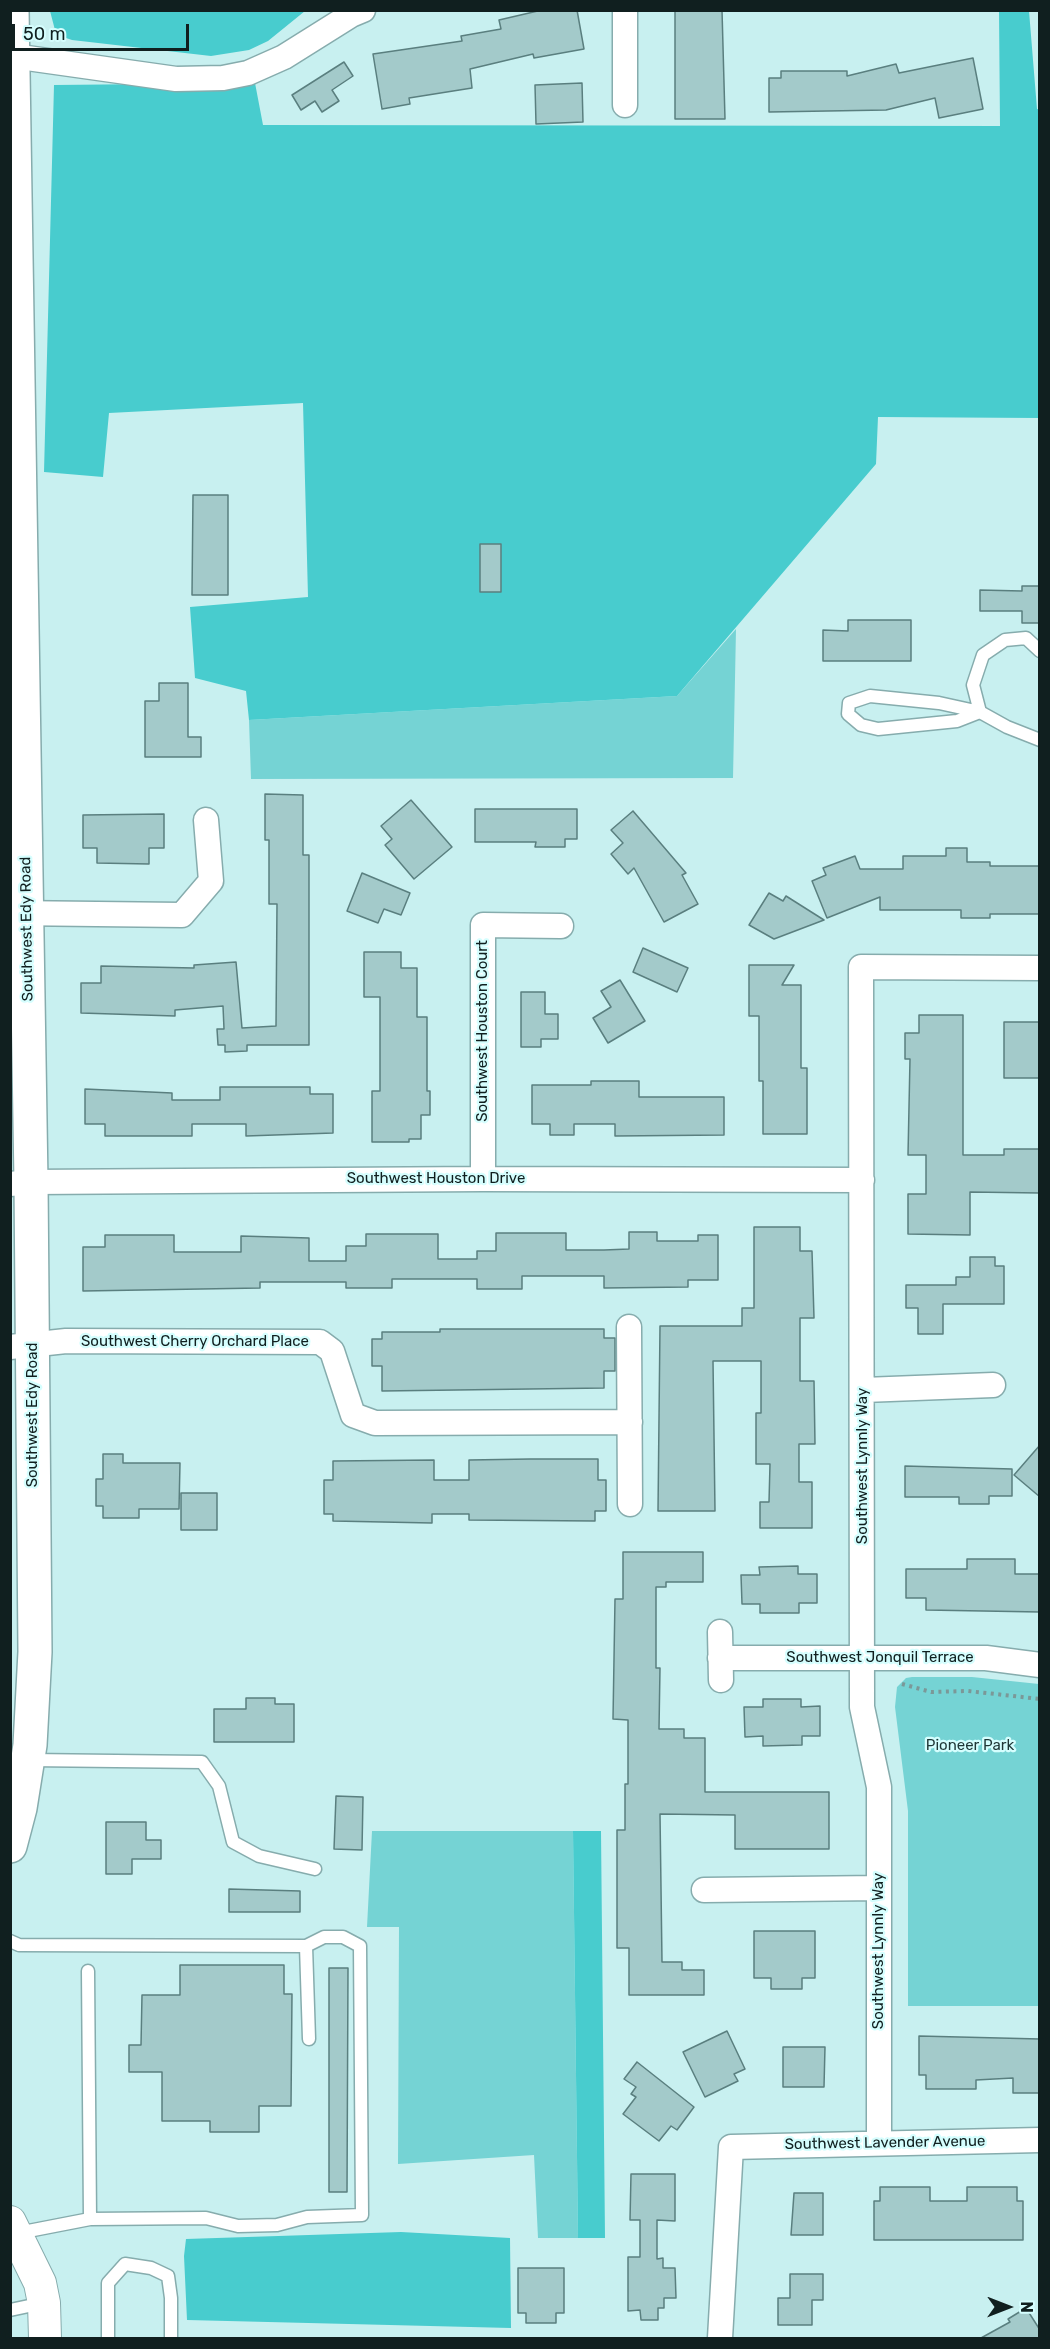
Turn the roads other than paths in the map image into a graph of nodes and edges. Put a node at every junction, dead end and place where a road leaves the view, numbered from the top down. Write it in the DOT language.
graph roads {
  1 [pos="12,10"];
  2 [pos="363,10"];
  3 [pos="625,10"];
  4 [pos="13,56"];
  5 [pos="625,105"];
  6 [pos="1040,651"];
  7 [pos="980,712"];
  8 [pos="1040,740"];
  9 [pos="206,820"];
  10 [pos="19,913"];
  11 [pos="561,926"];
  12 [pos="1040,968"];
  13 [pos="483,1179"];
  14 [pos="862,1180"];
  15 [pos="21,1183"];
  16 [pos="630,1327"];
  17 [pos="22,1346"];
  18 [pos="993,1385"];
  19 [pos="864,1390"];
  20 [pos="630,1422"];
  21 [pos="630,1504"];
  22 [pos="720,1632"];
  23 [pos="863,1658"];
  24 [pos="1040,1665"];
  25 [pos="28,1761"];
  26 [pos="10,1846"];
  27 [pos="315,1869"];
  28 [pos="879,1887"];
  29 [pos="704,1890"];
  30 [pos="10,1941"];
  31 [pos="306,1946"];
  32 [pos="88,1971"];
  33 [pos="309,2038"];
  34 [pos="1040,2140"];
  35 [pos="879,2142"];
  36 [pos="90,2219"];
  37 [pos="14,2227"];
  38 [pos="44,2302"];
  39 [pos="10,2310"];
  40 [pos="45,2338"];
  41 [pos="108,2338"];
  42 [pos="171,2338"];
  43 [pos="720,2338"];
  1 -- 4 [label="main road, Southwest Edy Road"];
  2 -- 4 [label="street"];
  3 -- 5 [label="street"];
  4 -- 10 [label="main road, Southwest Edy Road"];
  6 -- 7 [label="lane"];
  7 -- 7 [label="lane"];
  7 -- 8 [label="lane"];
  9 -- 10 [label="street"];
  10 -- 15 [label="main road, Southwest Edy Road"];
  11 -- 13 [label="street, Southwest Houston Court"];
  12 -- 14 [label="street, Southwest Lynnly Way"];
  13 -- 14 [label="street, Southwest Houston Drive"];
  13 -- 15 [label="street, Southwest Houston Drive"];
  14 -- 19 [label="street, Southwest Lynnly Way"];
  15 -- 17 [label="main road, Southwest Edy Road"];
  16 -- 20 [label="street"];
  17 -- 20 [label="street, Southwest Cherry Orchard Place"];
  17 -- 25 [label="main road, Southwest Edy Road"];
  18 -- 19 [label="street"];
  19 -- 23 [label="street, Southwest Lynnly Way"];
  20 -- 21 [label="street"];
  22 -- 23 [label="street, Southwest Jonquil Terrace"];
  23 -- 24 [label="street, Southwest Jonquil Terrace"];
  23 -- 28 [label="street, Southwest Lynnly Way"];
  25 -- 26 [label="main road, Southwest Edy Road"];
  25 -- 27 [label="lane"];
  28 -- 29 [label="street"];
  28 -- 35 [label="street, Southwest Lynnly Way"];
  30 -- 31 [label="lane"];
  31 -- 33 [label="lane"];
  31 -- 36 [label="lane"];
  32 -- 36 [label="lane"];
  34 -- 35 [label="street, Southwest Lavender Avenue"];
  35 -- 43 [label="street, Southwest Lavender Avenue"];
  36 -- 37 [label="lane"];
  37 -- 38 [label="street"];
  38 -- 39 [label="lane"];
  38 -- 40 [label="street"];
  41 -- 42 [label="lane"];
}
